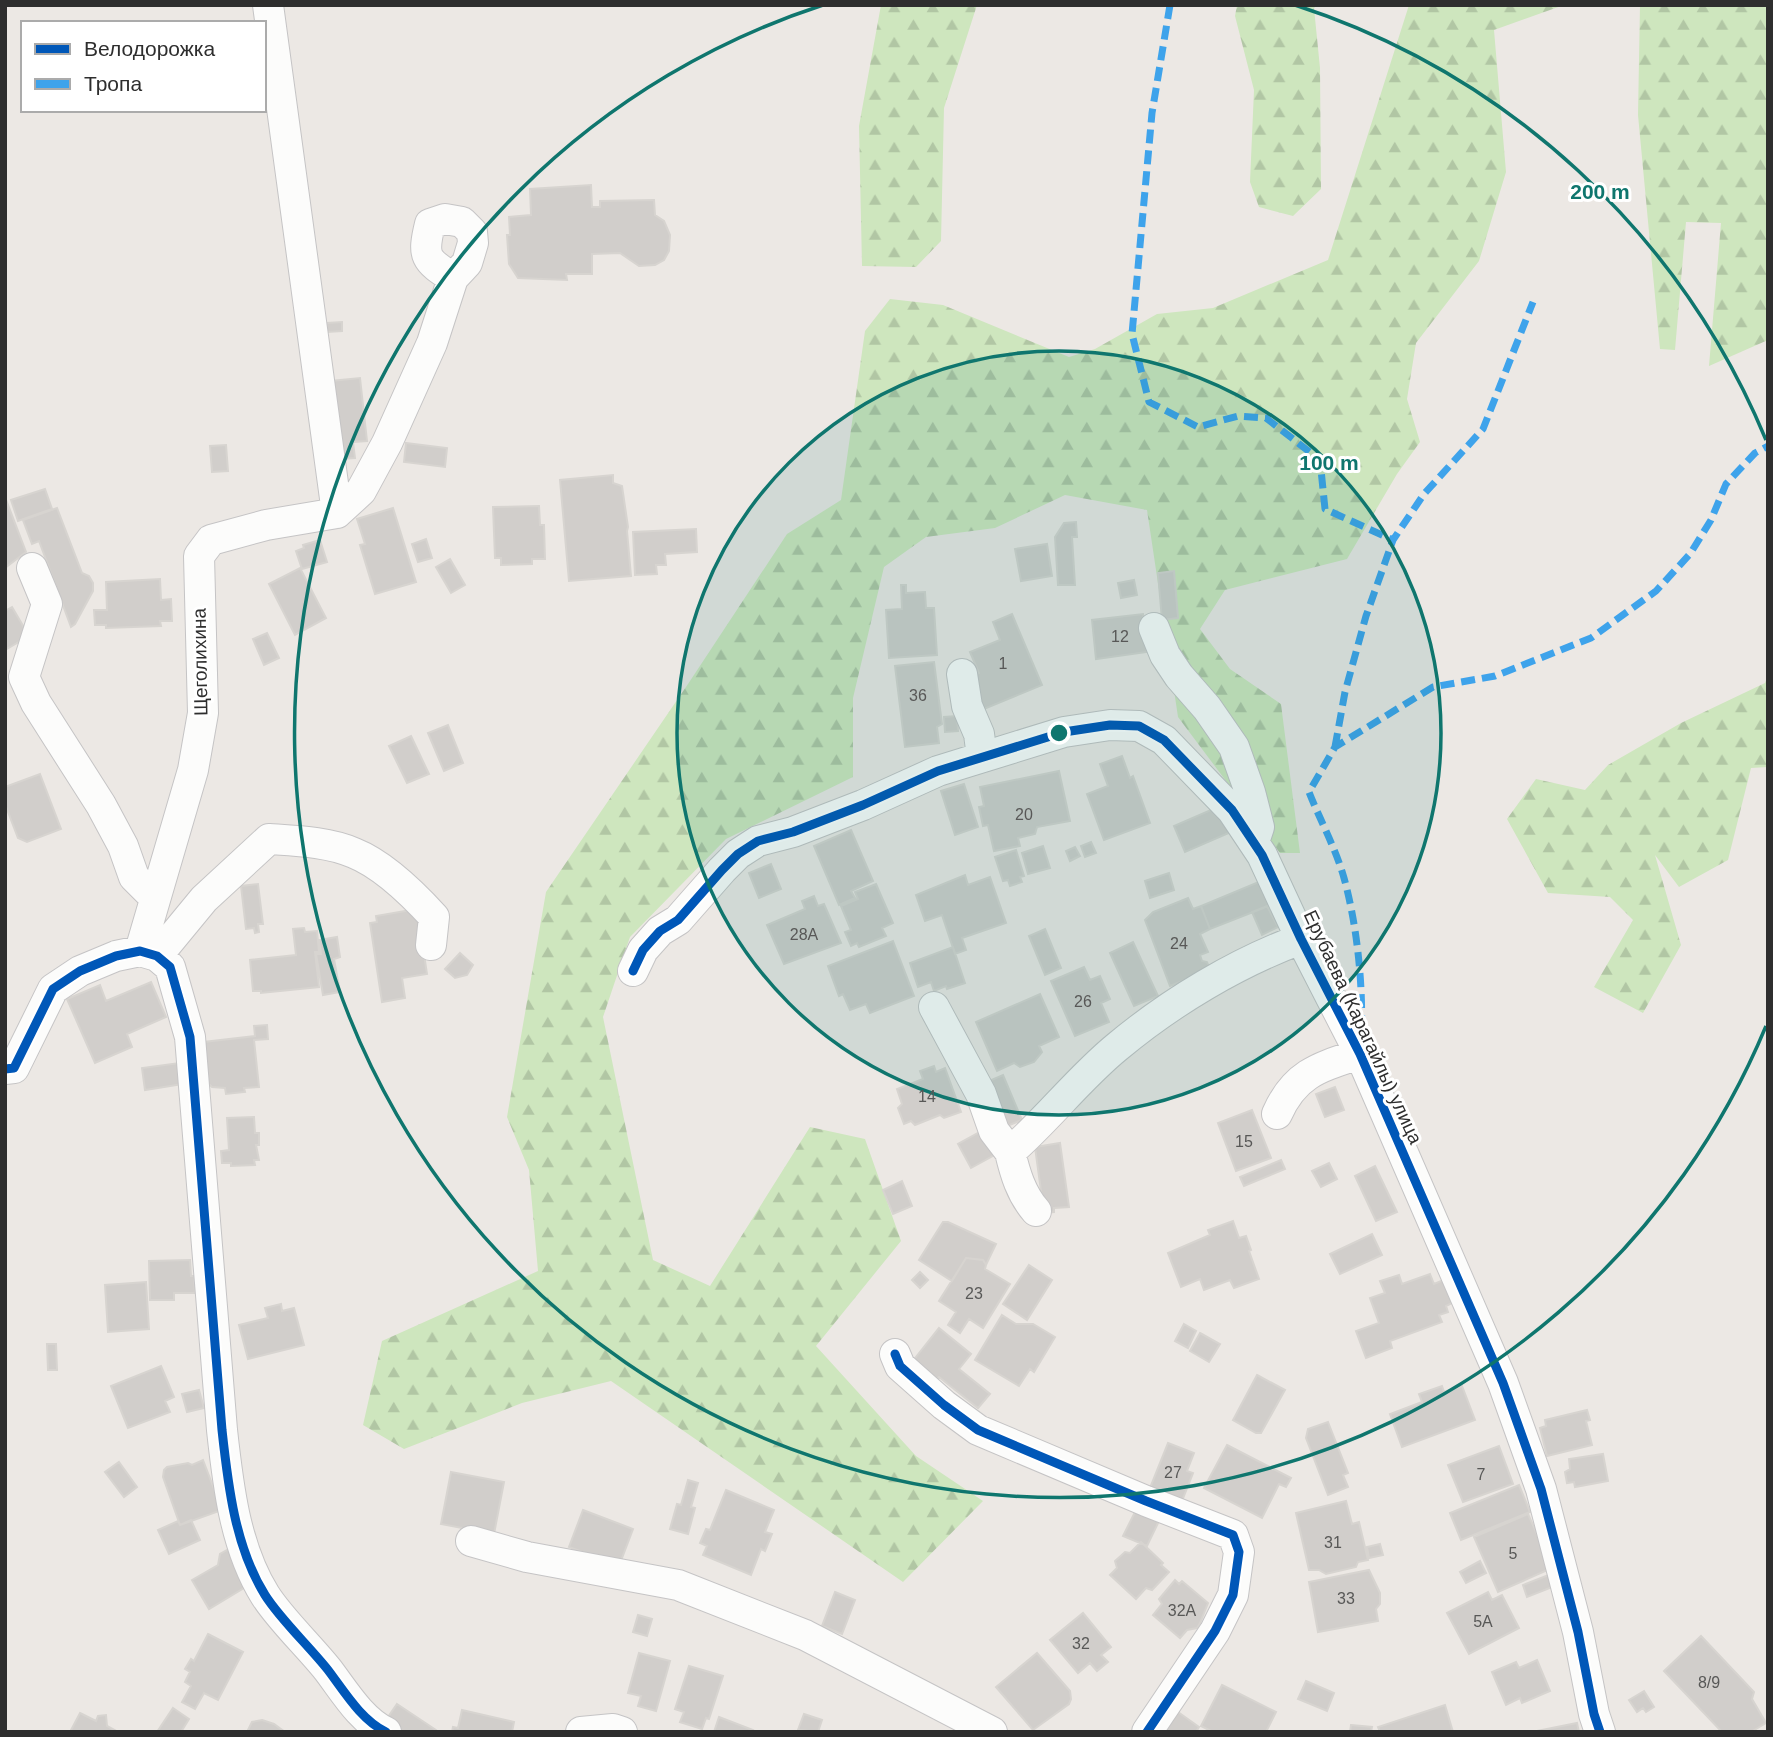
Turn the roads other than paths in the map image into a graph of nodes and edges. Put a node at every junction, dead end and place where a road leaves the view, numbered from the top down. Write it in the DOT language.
graph roads {
  1 [pos="268,5"];
  2 [pos="453,278"];
  3 [pos="337,513"];
  4 [pos="32,568"];
  5 [pos="1154,628"];
  6 [pos="962,674"];
  7 [pos="982,757"];
  8 [pos="1254,843"];
  9 [pos="155,898"];
  10 [pos="1301,939"];
  11 [pos="431,945"];
  12 [pos="149,953"];
  13 [pos="633,971"];
  14 [pos="934,1007"];
  15 [pos="1360,1054"];
  16 [pos="5,1069"];
  17 [pos="1277,1114"];
  18 [pos="1010,1152"];
  19 [pos="1035,1211"];
  20 [pos="895,1354"];
  21 [pos="471,1541"];
  22 [pos="386,1732"];
  23 [pos="582,1732"];
  24 [pos="622,1732"];
  25 [pos="992,1732"];
  26 [pos="1147,1732"];
  27 [pos="1600,1732"];
  1 -- 3 [label="street"];
  2 -- 3 [label="street"];
  3 -- 9 [label="street, Щеголихина"];
  4 -- 9 [label="street"];
  5 -- 8 [label="street"];
  6 -- 7 [label="street"];
  7 -- 8 [label="street, Ерубаева (Карагайлы) улица"];
  7 -- 13 [label="street, Ерубаева (Карагайлы) улица"];
  8 -- 10 [label="street, Ерубаева (Карагайлы) улица"];
  9 -- 12 [label="street, Щеголихина"];
  10 -- 15 [label="street, Ерубаева (Карагайлы) улица"];
  10 -- 18 [label="street"];
  11 -- 12 [label="street"];
  12 -- 16 [label="street"];
  12 -- 22 [label="street"];
  14 -- 18 [label="street"];
  15 -- 17 [label="street"];
  15 -- 27 [label="street, Ерубаева (Карагайлы) улица"];
  18 -- 19 [label="street"];
  20 -- 26 [label="street"];
  21 -- 25 [label="street"];
  23 -- 24 [label="street"];
}
